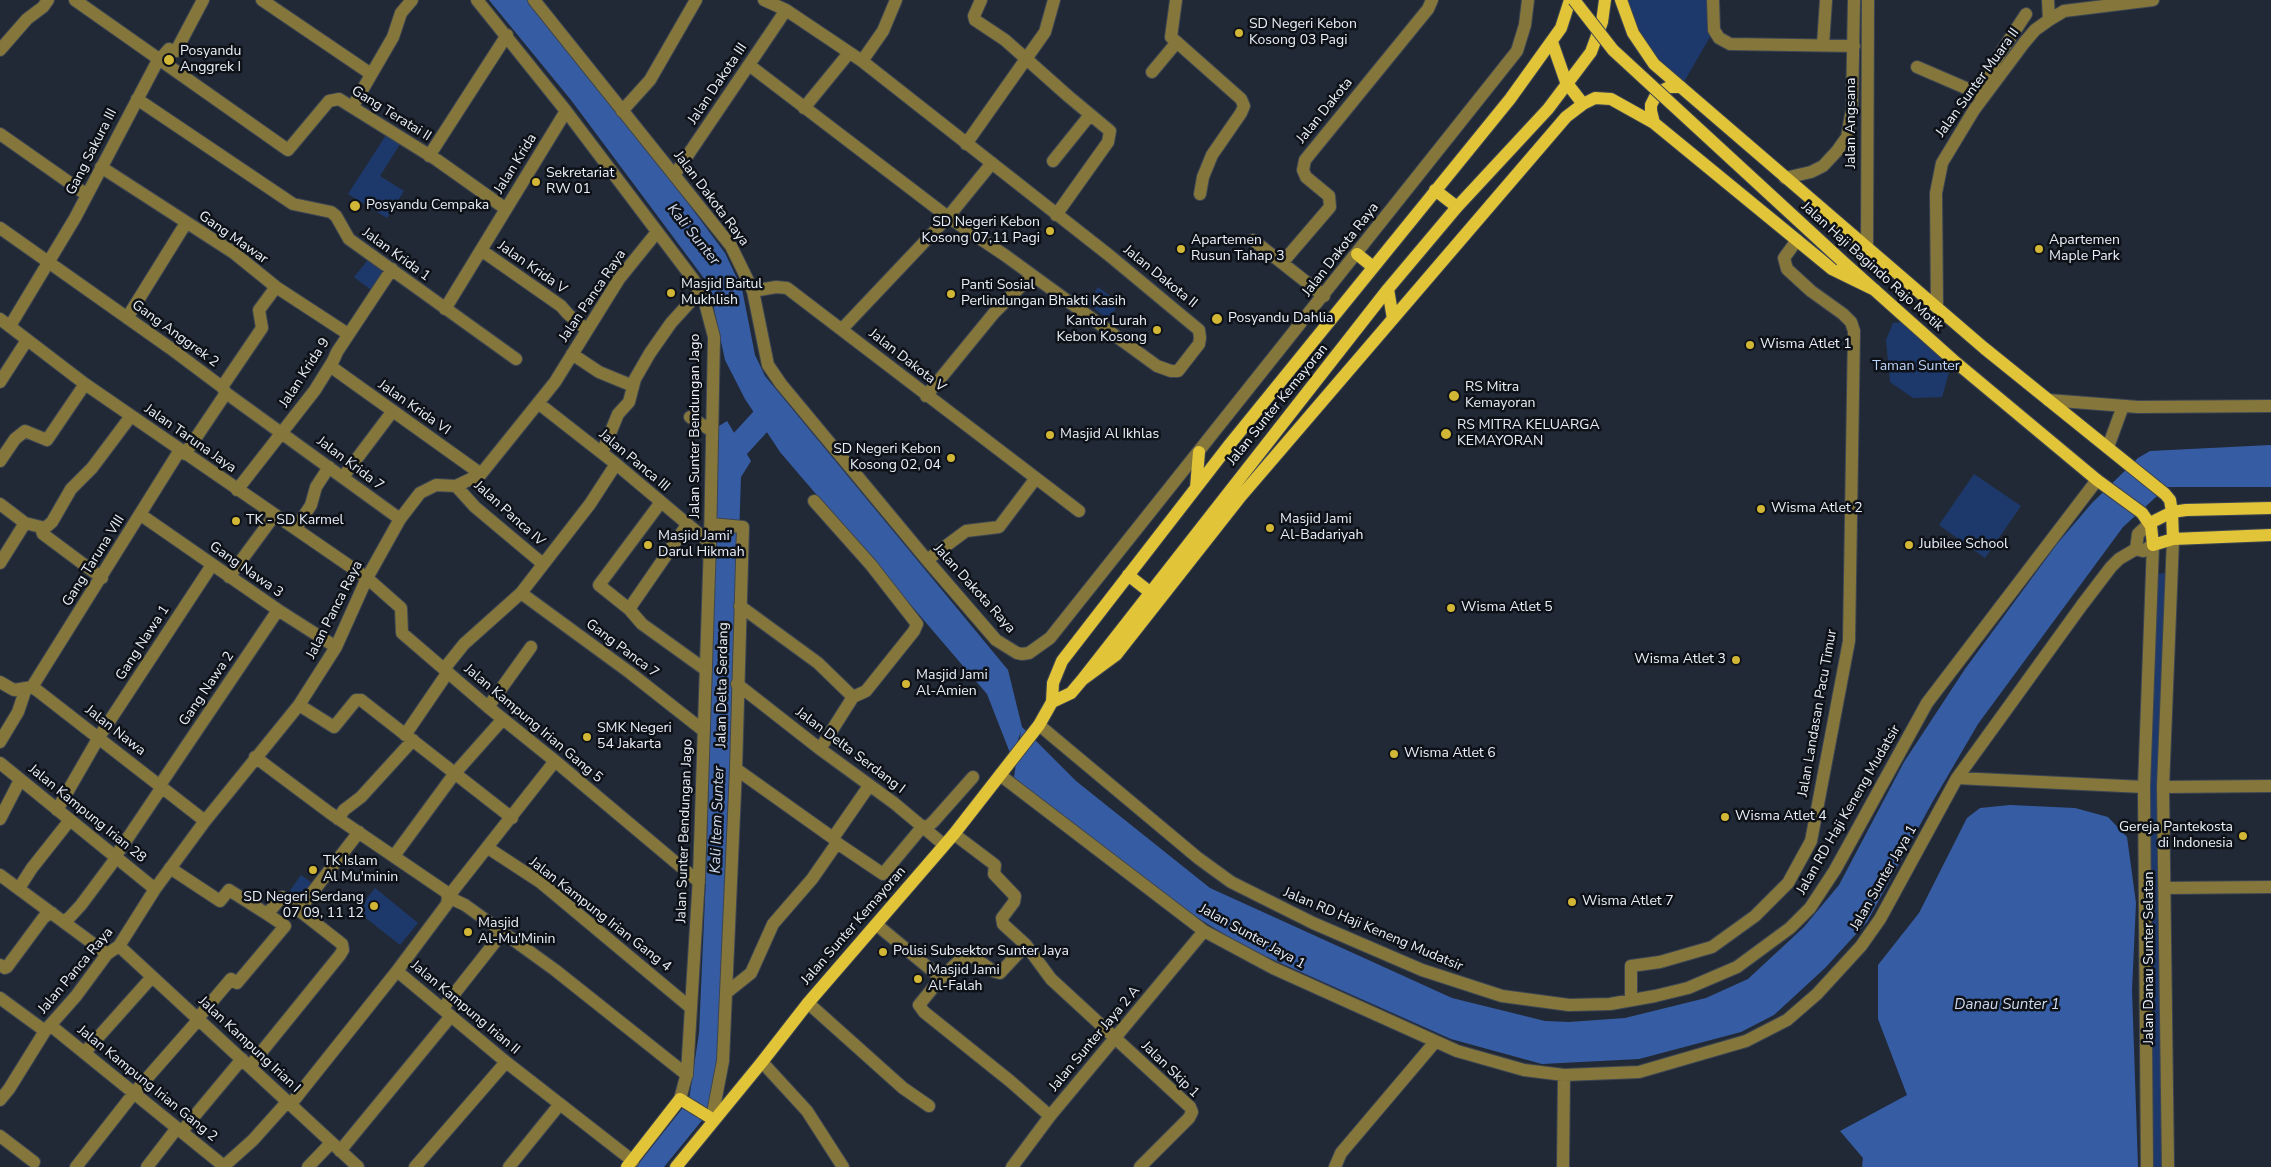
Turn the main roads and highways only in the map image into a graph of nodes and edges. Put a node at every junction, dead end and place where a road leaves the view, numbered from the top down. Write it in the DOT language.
graph roads {
  1 [pos="1570,0"];
  2 [pos="1574,0"];
  3 [pos="1605,0"];
  4 [pos="1621,0"];
  5 [pos="1552,42"];
  6 [pos="1566,82"];
  7 [pos="1681,87"];
  8 [pos="1583,104"];
  9 [pos="1654,123"];
  10 [pos="1513,147"];
  11 [pos="1540,148"];
  12 [pos="1435,190"];
  13 [pos="1457,207"];
  14 [pos="1357,254"];
  15 [pos="1373,267"];
  16 [pos="1388,289"];
  17 [pos="1875,290"];
  18 [pos="1393,319"];
  19 [pos="1199,452"];
  20 [pos="1196,488"];
  21 [pos="1230,488"];
  22 [pos="1241,496"];
  23 [pos="2271,508"];
  24 [pos="2172,512"];
  25 [pos="2150,524"];
  26 [pos="2271,535"];
  27 [pos="2173,539"];
  28 [pos="1128,575"];
  29 [pos="1151,593"];
  30 [pos="1082,680"];
  31 [pos="1052,702"];
  32 [pos="712,1118"];
  33 [pos="630,1164"];
  34 [pos="676,1167"];
  1 -- 5 [label="main road, Jalan Sunter Kemayoran"];
  2 -- 17 [label="main road, Jalan Haji Bagindo Rajo Motik, bridge"];
  3 -- 6 [label="main road, Jalan Sunter Kemayoran"];
  4 -- 7 [label="main road, Jalan Haji Bagindo Rajo Motik"];
  5 -- 6 [label="main road"];
  5 -- 12 [label="main road, Jalan Sunter Kemayoran"];
  6 -- 8 [label="main road"];
  6 -- 10 [label="main road, Jalan Sunter Kemayoran"];
  7 -- 9 [label="main road"];
  7 -- 24 [label="main road, Jalan Haji Bagindo Rajo Motik"];
  8 -- 9 [label="main road"];
  8 -- 11 [label="main road"];
  9 -- 17 [label="main road"];
  10 -- 11 [label="main road"];
  10 -- 13 [label="main road, Jalan Sunter Kemayoran"];
  11 -- 18 [label="main road"];
  12 -- 13 [label="main road"];
  12 -- 15 [label="main road, Jalan Sunter Kemayoran"];
  13 -- 16 [label="main road, Jalan Sunter Kemayoran"];
  14 -- 15 [label="main road"];
  15 -- 20 [label="main road, Jalan Sunter Kemayoran"];
  16 -- 18 [label="main road"];
  16 -- 21 [label="main road, Jalan Sunter Kemayoran"];
  17 -- 25 [label="main road, Jalan Haji Bagindo Rajo Motik"];
  18 -- 22 [label="main road"];
  19 -- 20 [label="main road"];
  20 -- 28 [label="main road, Jalan Sunter Kemayoran"];
  21 -- 22 [label="main road"];
  21 -- 29 [label="main road, Jalan Sunter Kemayoran"];
  22 -- 30 [label="main road"];
  23 -- 24 [label="main road"];
  24 -- 25 [label="main road"];
  24 -- 27 [label="main road, Jalan Haji Bagindo Rajo Motik"];
  25 -- 27 [label="main road, Jalan Haji Bagindo Rajo Motik"];
  26 -- 27 [label="main road"];
  28 -- 29 [label="main road"];
  28 -- 31 [label="main road, Jalan Sunter Kemayoran"];
  29 -- 30 [label="main road, Jalan Sunter Kemayoran"];
  30 -- 31 [label="main road, Jalan Sunter Kemayoran"];
  31 -- 32 [label="main road, Jalan Sunter Kemayoran"];
  32 -- 33 [label="main road"];
  32 -- 34 [label="main road, Jalan Sunter Kemayoran"];
}
